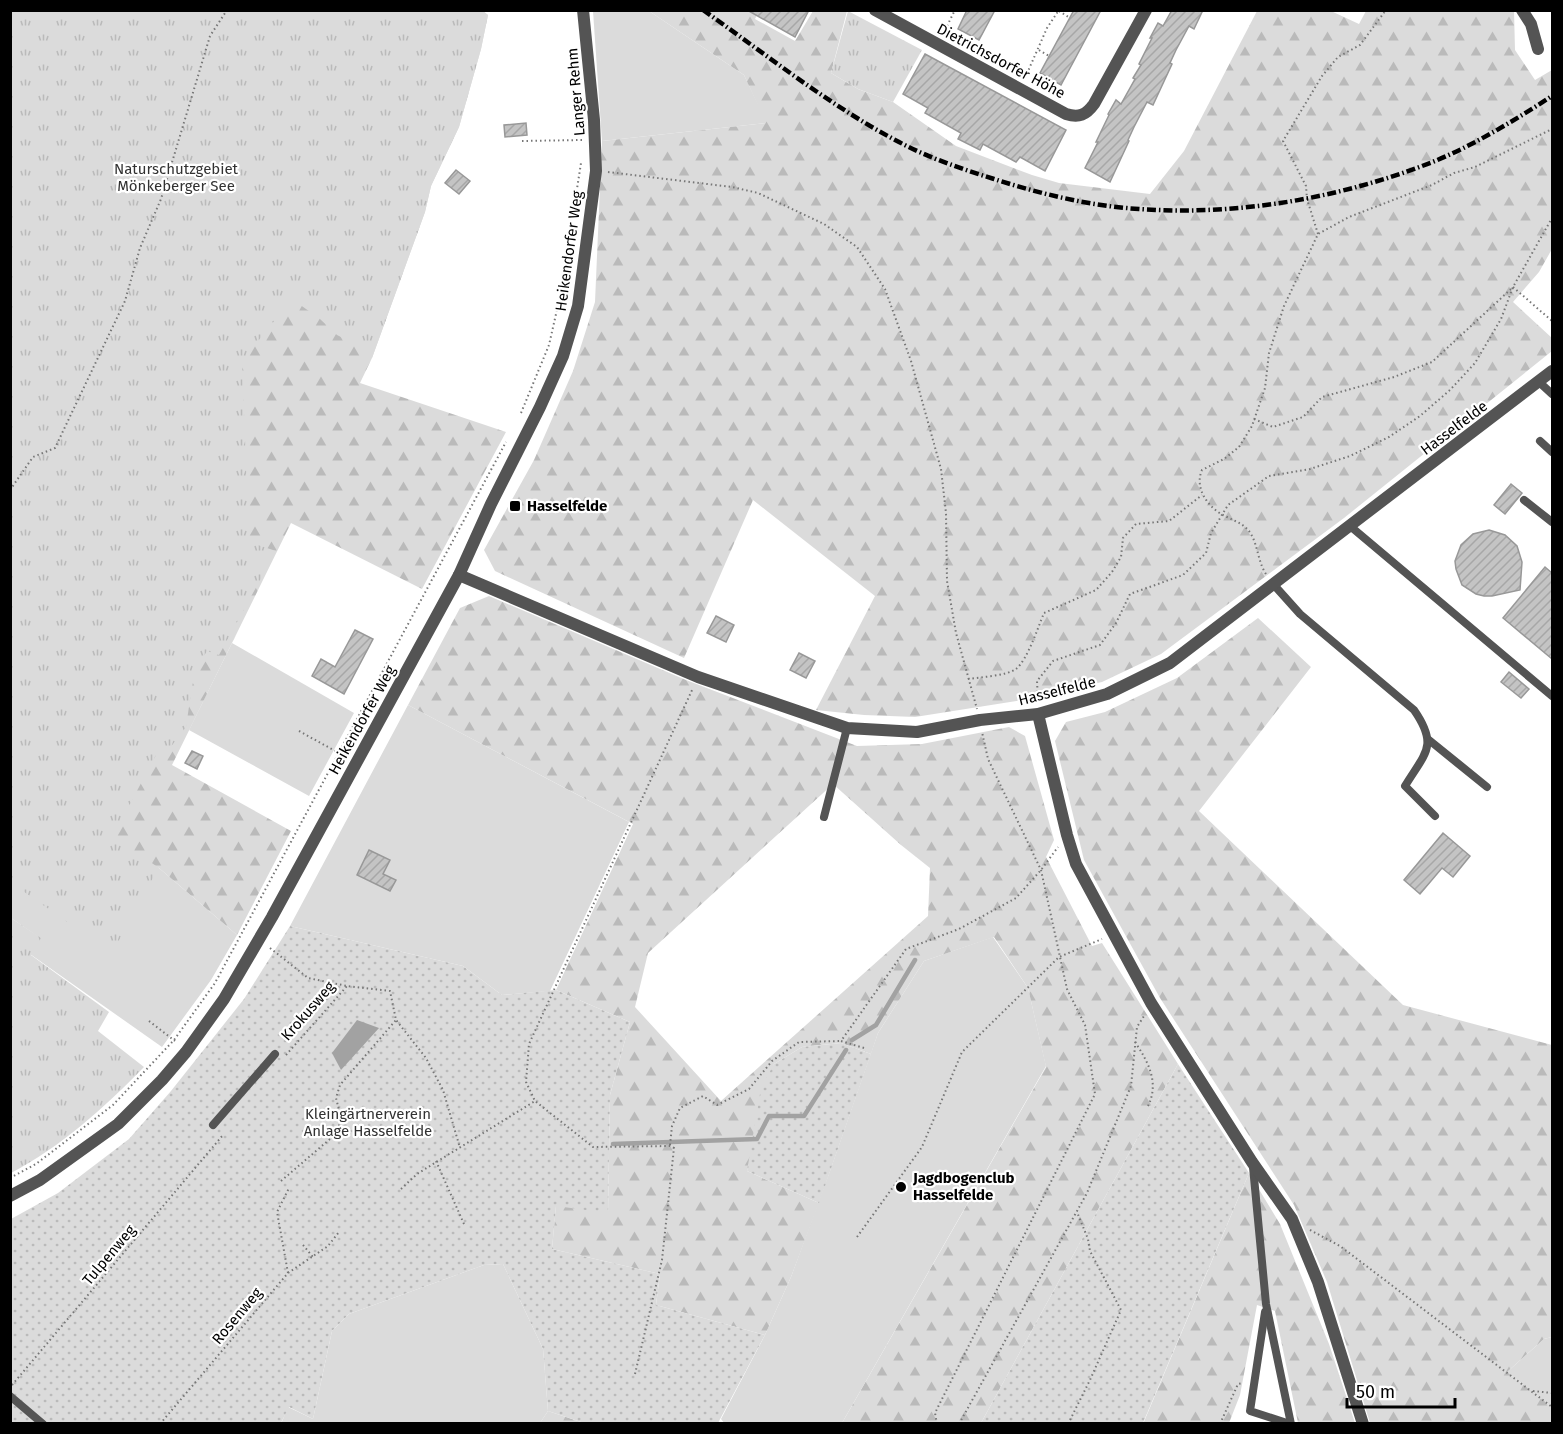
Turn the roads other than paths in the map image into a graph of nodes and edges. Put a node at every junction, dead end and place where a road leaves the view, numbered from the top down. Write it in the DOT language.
graph roads {
  1 [pos="583,10"];
  2 [pos="875,10"];
  3 [pos="1146,10"];
  4 [pos="1522,10"];
  5 [pos="1538,49"];
  6 [pos="596,171"];
  7 [pos="1552,371"];
  8 [pos="1539,382"];
  9 [pos="1552,394"];
  10 [pos="1540,441"];
  11 [pos="1552,452"];
  12 [pos="1524,500"];
  13 [pos="1552,522"];
  14 [pos="1350,526"];
  15 [pos="459,575"];
  16 [pos="1274,585"];
  17 [pos="1552,696"];
  18 [pos="1038,714"];
  19 [pos="847,728"];
  20 [pos="1429,740"];
  21 [pos="1487,787"];
  22 [pos="1435,816"];
  23 [pos="824,817"];
  24 [pos="274,1054"];
  25 [pos="213,1125"];
  26 [pos="1252,1162"];
  27 [pos="10,1196"];
  28 [pos="1266,1305"];
  29 [pos="10,1396"];
  30 [pos="43,1424"];
  31 [pos="1291,1424"];
  32 [pos="1363,1424"];
  1 -- 6 [label="street, Langer Rehm"];
  2 -- 3 [label="street, Dietrichsdorfer Höhe"];
  4 -- 5 [label="street"];
  6 -- 15 [label="street, Heikendorfer Weg"];
  7 -- 8 [label="street, Hasselfelde"];
  8 -- 9 [label="lane"];
  8 -- 14 [label="street, Hasselfelde"];
  10 -- 11 [label="lane"];
  12 -- 13 [label="lane"];
  14 -- 16 [label="street, Hasselfelde"];
  14 -- 17 [label="lane"];
  15 -- 19 [label="street, Hasselfelde"];
  15 -- 27 [label="street, Heikendorfer Weg"];
  16 -- 18 [label="street, Hasselfelde"];
  16 -- 20 [label="lane"];
  18 -- 19 [label="street, Hasselfelde"];
  18 -- 26 [label="street"];
  19 -- 23 [label="lane"];
  20 -- 21 [label="lane"];
  20 -- 22 [label="lane"];
  24 -- 25 [label="lane, Krokusweg"];
  26 -- 28 [label="lane"];
  26 -- 32 [label="street"];
  28 -- 31 [label="lane"];
  28 -- 31 [label="lane"];
  29 -- 30 [label="lane"];
}
